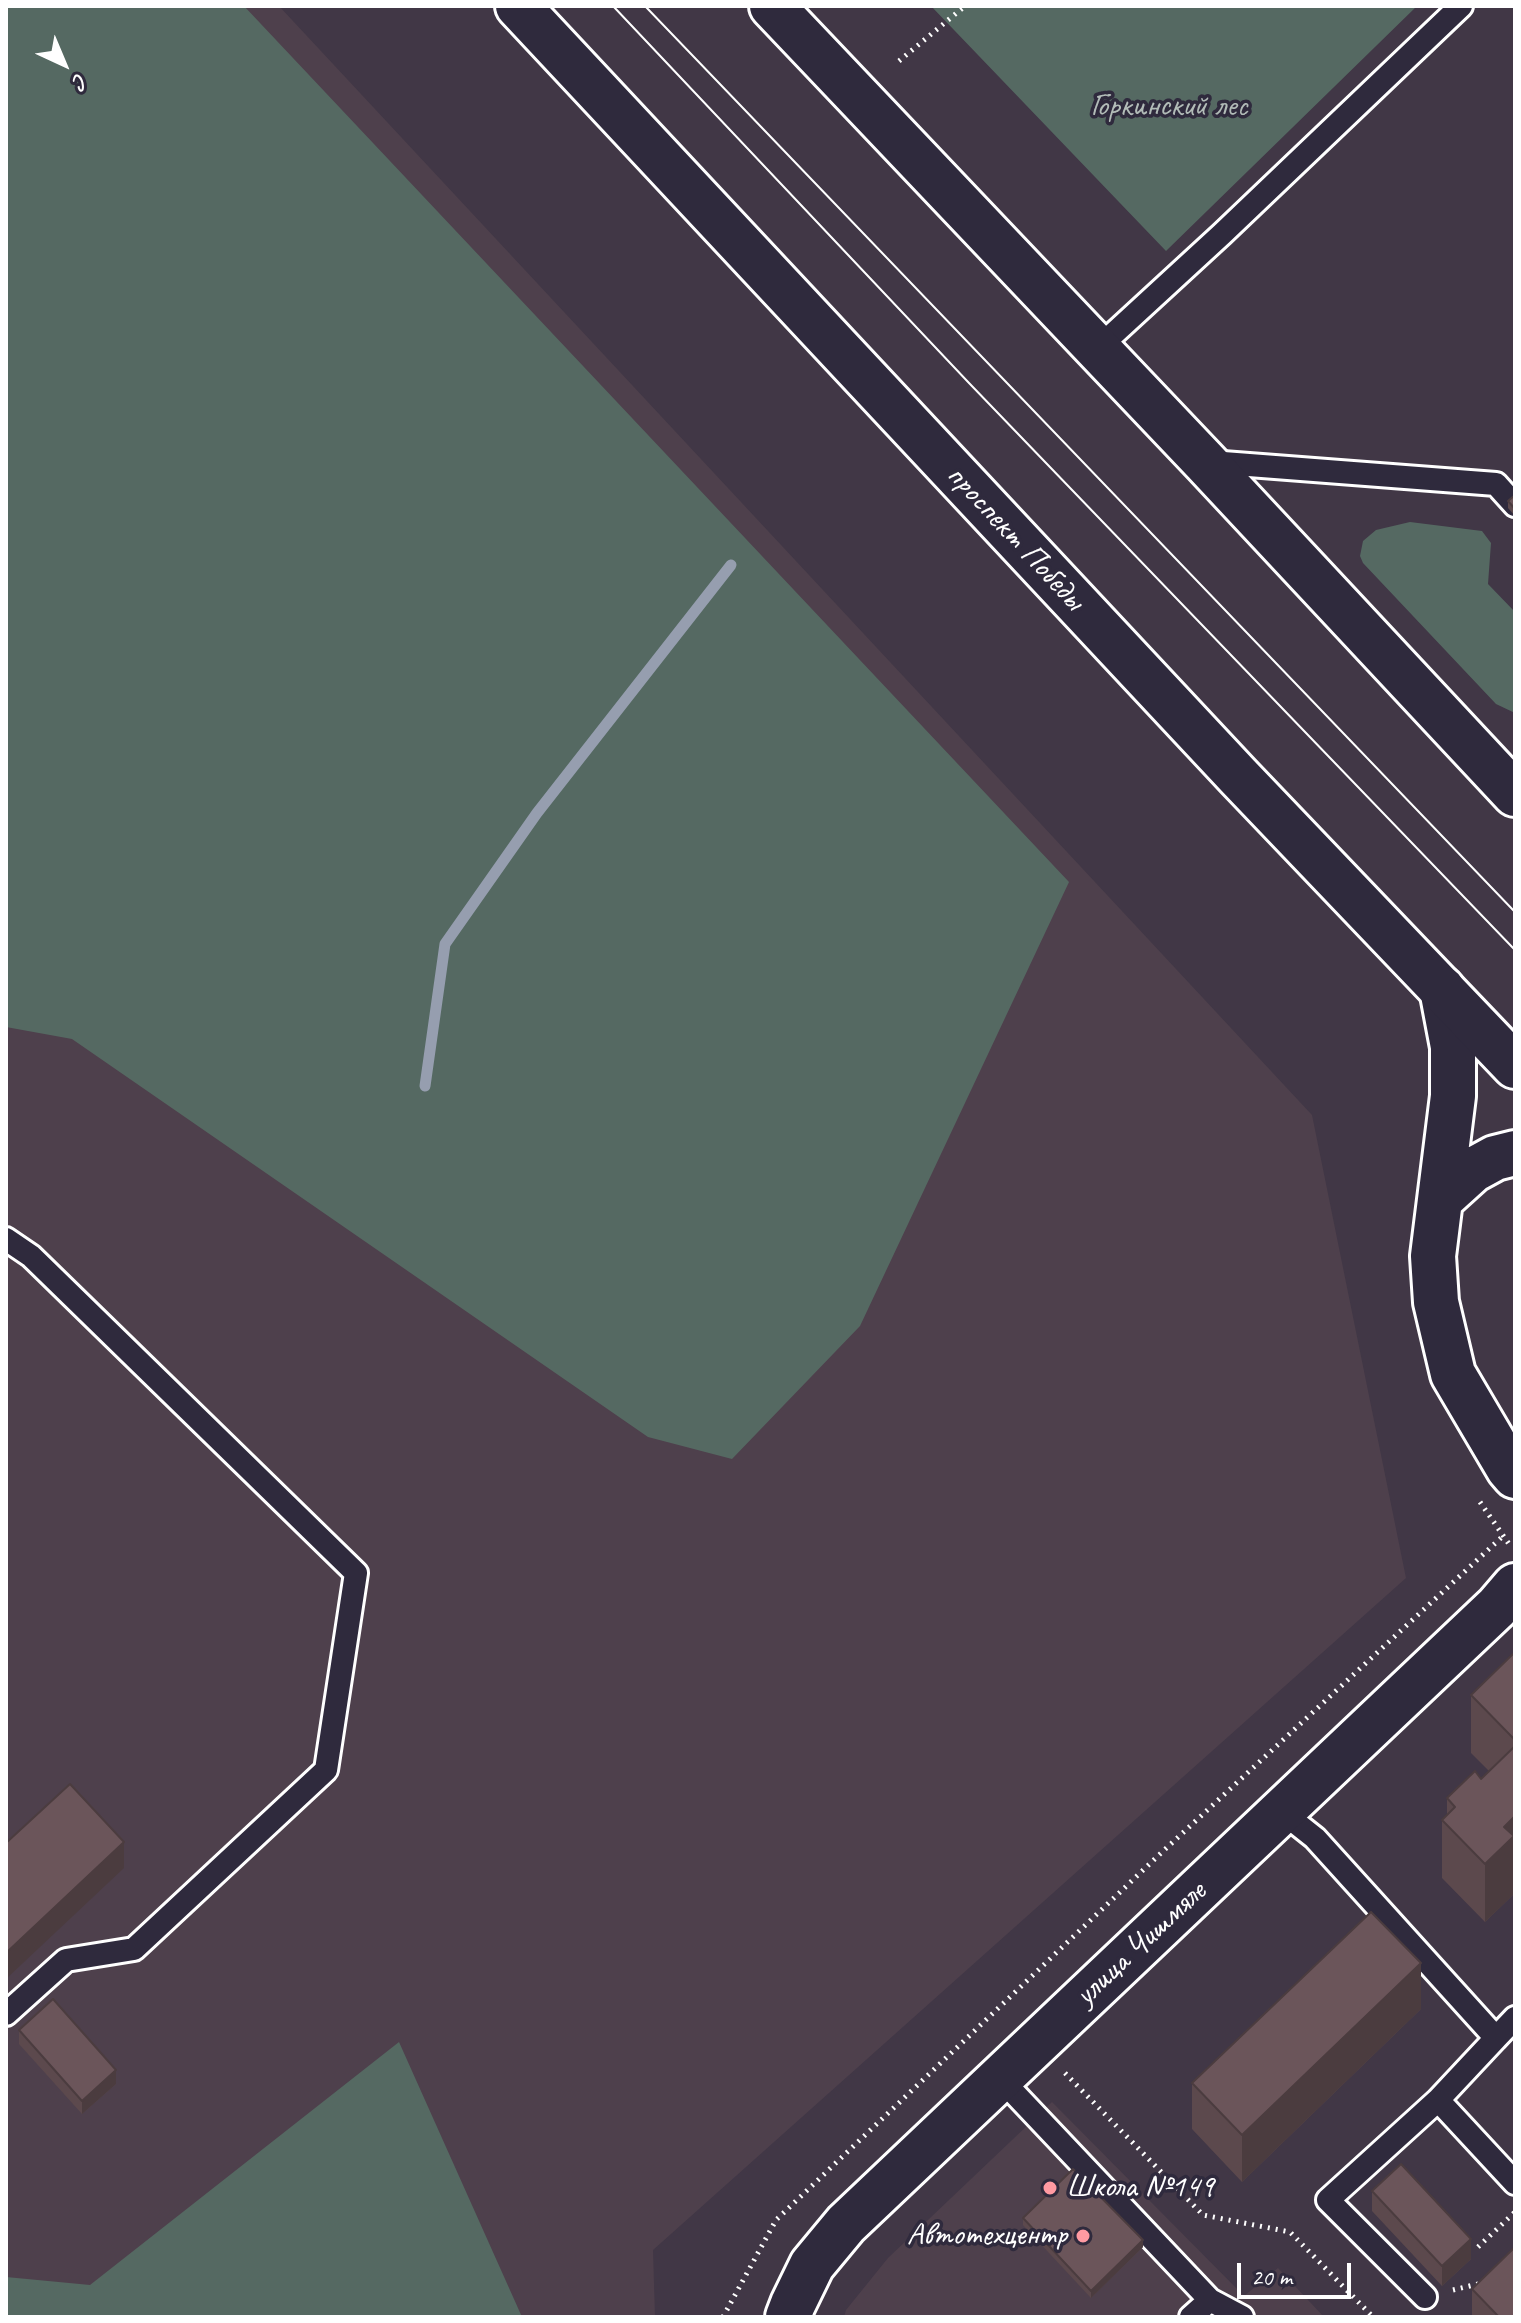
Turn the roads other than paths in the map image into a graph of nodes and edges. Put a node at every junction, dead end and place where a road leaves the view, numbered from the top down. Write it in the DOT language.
graph roads {
  1 [pos="518,6"];
  2 [pos="772,6"];
  3 [pos="1461,6"];
  4 [pos="1097,349"];
  5 [pos="1205,462"];
  6 [pos="1515,505"];
  7 [pos="1515,794"];
  8 [pos="1442,989"];
  9 [pos="1515,1066"];
  10 [pos="1515,1153"];
  11 [pos="1441,1199"];
  12 [pos="6,1239"];
  13 [pos="1515,1476"];
  14 [pos="1515,1586"];
  15 [pos="1281,1811"];
  16 [pos="6,2014"];
  17 [pos="1515,2018"];
  18 [pos="1496,2038"];
  19 [pos="1000,2078"];
  20 [pos="1438,2100"];
  21 [pos="1515,2183"];
  22 [pos="1425,2297"];
  23 [pos="1210,2300"];
  24 [pos="788,2317"];
  25 [pos="1191,2317"];
  26 [pos="1242,2317"];
  1 -- 8 [label="main road, проспект Победы"];
  2 -- 4 [label="main road"];
  3 -- 4 [label="lane"];
  4 -- 5 [label="main road"];
  5 -- 6 [label="lane"];
  5 -- 7 [label="main road"];
  8 -- 9 [label="main road, проспект Победы"];
  8 -- 11 [label="main road"];
  10 -- 11 [label="main road"];
  11 -- 13 [label="main road"];
  12 -- 16 [label="lane"];
  14 -- 15 [label="main road, улица Чишмяле"];
  15 -- 18 [label="lane"];
  15 -- 19 [label="main road, улица Чишмяле"];
  17 -- 18 [label="lane"];
  18 -- 20 [label="lane"];
  19 -- 23 [label="lane"];
  19 -- 24 [label="main road, улица Чишмяле"];
  20 -- 21 [label="lane"];
  20 -- 22 [label="lane"];
  23 -- 25 [label="lane"];
  23 -- 26 [label="lane"];
}
